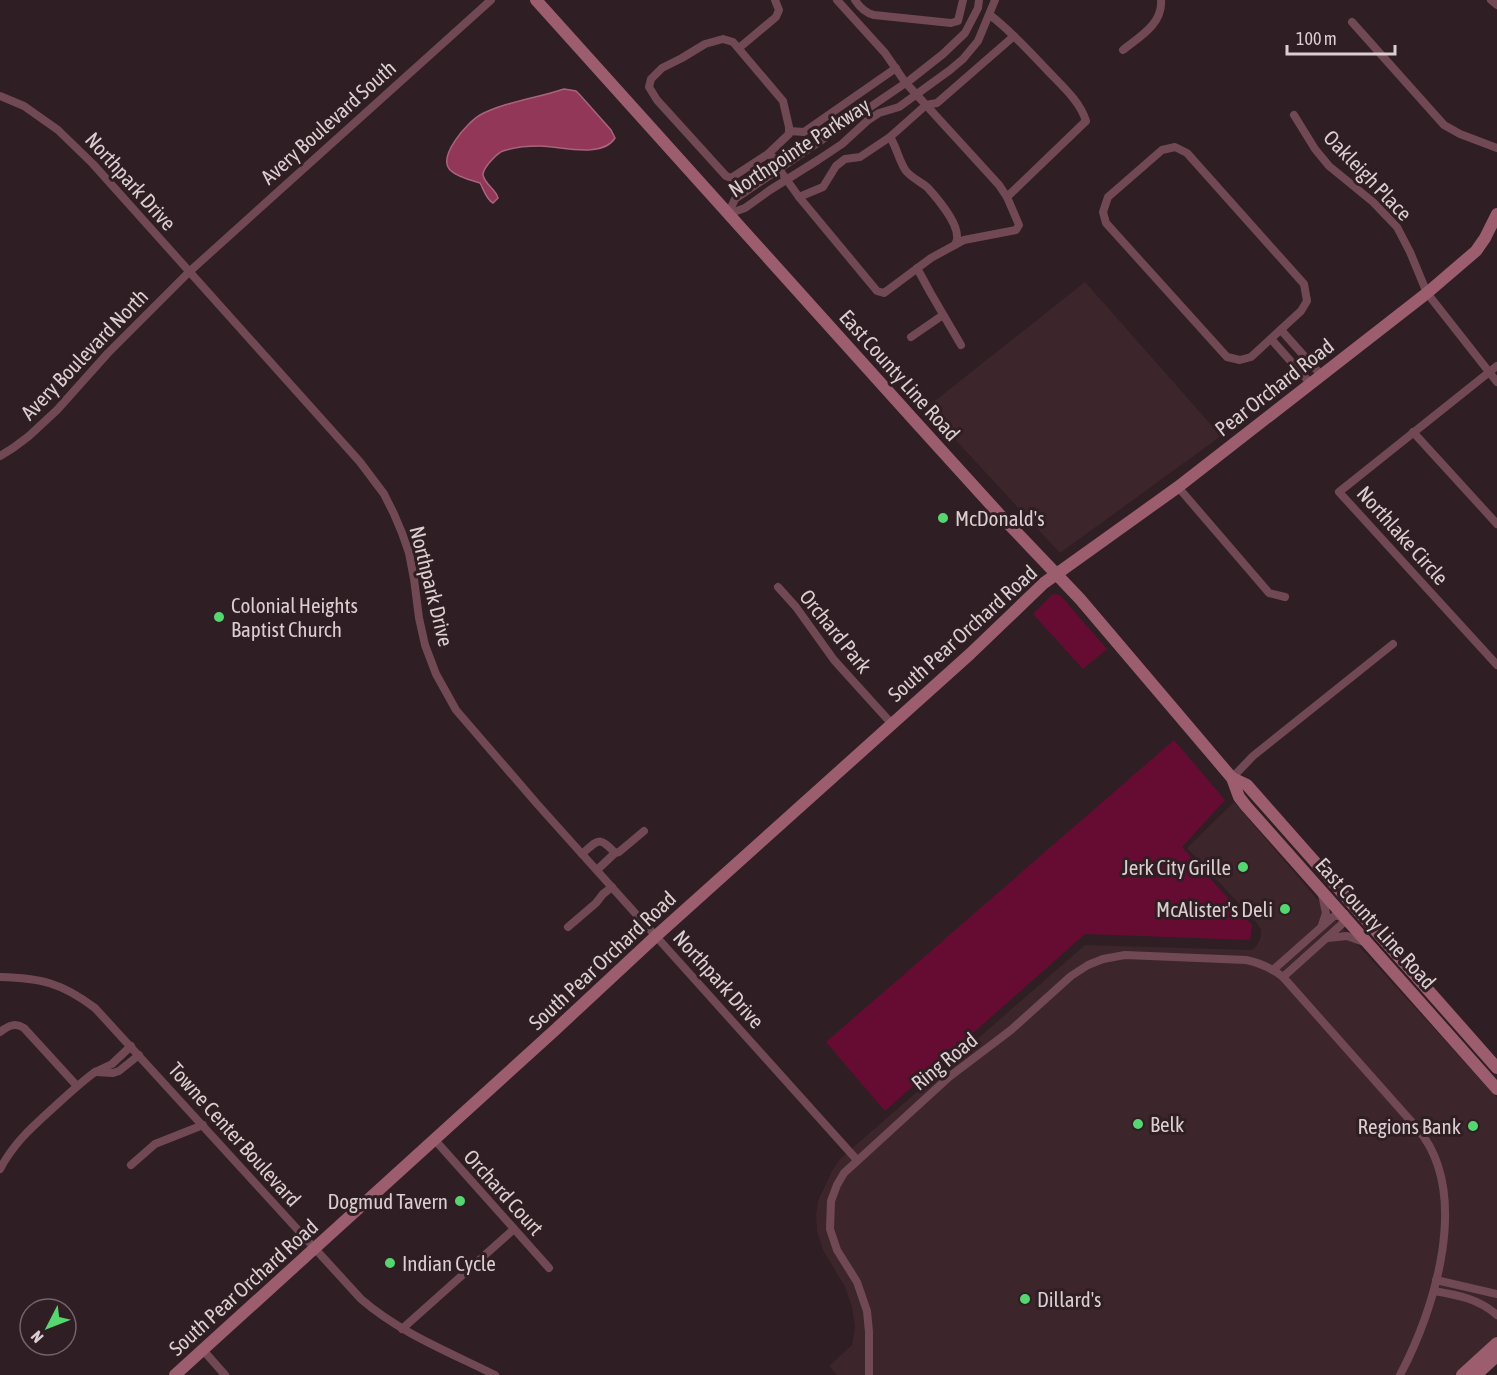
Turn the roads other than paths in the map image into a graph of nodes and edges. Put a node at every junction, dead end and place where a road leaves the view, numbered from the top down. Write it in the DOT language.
graph roads {
  1 [pos="491,0"];
  2 [pos="536,0"];
  3 [pos="775,0"];
  4 [pos="837,0"];
  5 [pos="855,0"];
  6 [pos="963,0"];
  7 [pos="979,0"];
  8 [pos="995,0"];
  9 [pos="1161,0"];
  10 [pos="1491,0"];
  11 [pos="1497,5"];
  12 [pos="990,15"];
  13 [pos="1352,22"];
  14 [pos="967,27"];
  15 [pos="981,36"];
  16 [pos="1014,36"];
  17 [pos="739,48"];
  18 [pos="1123,50"];
  19 [pos="896,68"];
  20 [pos="905,82"];
  21 [pos="917,95"];
  22 [pos="0,96"];
  23 [pos="927,105"];
  24 [pos="1294,115"];
  25 [pos="789,131"];
  26 [pos="890,137"];
  27 [pos="1497,148"];
  28 [pos="768,154"];
  29 [pos="779,169"];
  30 [pos="787,180"];
  31 [pos="799,197"];
  32 [pos="1007,197"];
  33 [pos="728,214"];
  34 [pos="1497,214"];
  35 [pos="955,245"];
  36 [pos="917,268"];
  37 [pos="189,272"];
  38 [pos="1427,293"];
  39 [pos="943,315"];
  40 [pos="1281,330"];
  41 [pos="912,338"];
  42 [pos="1271,339"];
  43 [pos="961,345"];
  44 [pos="1497,366"];
  45 [pos="1489,373"];
  46 [pos="1321,375"];
  47 [pos="1497,382"];
  48 [pos="1311,384"];
  49 [pos="1413,432"];
  50 [pos="0,456"];
  51 [pos="1178,487"];
  52 [pos="1497,524"];
  53 [pos="1057,574"];
  54 [pos="778,587"];
  55 [pos="1285,597"];
  56 [pos="1393,644"];
  57 [pos="1497,665"];
  58 [pos="891,723"];
  59 [pos="1232,778"];
  60 [pos="644,831"];
  61 [pos="615,853"];
  62 [pos="582,854"];
  63 [pos="597,870"];
  64 [pos="612,887"];
  65 [pos="1321,891"];
  66 [pos="1354,906"];
  67 [pos="1343,916"];
  68 [pos="568,927"];
  69 [pos="1321,927"];
  70 [pos="656,936"];
  71 [pos="1326,938"];
  72 [pos="1368,943"];
  73 [pos="1273,970"];
  74 [pos="0,977"];
  75 [pos="1282,978"];
  76 [pos="0,1032"];
  77 [pos="131,1046"];
  78 [pos="139,1055"];
  79 [pos="1497,1068"];
  80 [pos="112,1069"];
  81 [pos="77,1086"];
  82 [pos="1497,1089"];
  83 [pos="203,1125"];
  84 [pos="434,1139"];
  85 [pos="857,1160"];
  86 [pos="131,1165"];
  87 [pos="0,1169"];
  88 [pos="514,1229"];
  89 [pos="315,1249"];
  90 [pos="549,1268"];
  91 [pos="1436,1280"];
  92 [pos="1470,1287"];
  93 [pos="1434,1291"];
  94 [pos="1497,1294"];
  95 [pos="1497,1302"];
  96 [pos="1497,1315"];
  97 [pos="402,1329"];
  98 [pos="1497,1343"];
  99 [pos="203,1350"];
  100 [pos="1497,1356"];
  101 [pos="175,1375"];
  102 [pos="225,1375"];
  103 [pos="495,1375"];
  104 [pos="869,1375"];
  105 [pos="1400,1375"];
  106 [pos="1462,1375"];
  107 [pos="1476,1375"];
  1 -- 37 [label="street, Avery Boulevard South"];
  2 -- 33 [label="main road, East County Line Road"];
  3 -- 17 [label="street"];
  4 -- 19 [label="street"];
  5 -- 6 [label="street"];
  7 -- 14 [label="street, Northpointe Parkway"];
  8 -- 12 [label="street, Northpointe Parkway"];
  9 -- 18 [label="street"];
  10 -- 11 [label="street"];
  12 -- 15 [label="street, Northpointe Parkway"];
  12 -- 16 [label="street"];
  13 -- 27 [label="street"];
  14 -- 15 [label="street"];
  14 -- 20 [label="street, Northpointe Parkway"];
  15 -- 21 [label="street, Northpointe Parkway"];
  16 -- 23 [label="street"];
  16 -- 32 [label="street"];
  17 -- 25 [label="street"];
  17 -- 28 [label="street"];
  19 -- 20 [label="street"];
  19 -- 25 [label="street"];
  20 -- 21 [label="street"];
  20 -- 29 [label="street, Northpointe Parkway"];
  21 -- 23 [label="street"];
  21 -- 30 [label="street, Northpointe Parkway"];
  22 -- 37 [label="street, Northpark Drive"];
  23 -- 26 [label="street"];
  23 -- 32 [label="street"];
  24 -- 38 [label="street, Oakleigh Place"];
  25 -- 28 [label="street"];
  26 -- 31 [label="street"];
  26 -- 35 [label="street"];
  28 -- 29 [label="street"];
  29 -- 30 [label="street"];
  29 -- 33 [label="street, Northpointe Parkway"];
  30 -- 31 [label="street"];
  30 -- 33 [label="street, Northpointe Parkway"];
  31 -- 36 [label="street"];
  32 -- 35 [label="street"];
  33 -- 53 [label="main road, East County Line Road"];
  34 -- 38 [label="main road, Pear Orchard Road"];
  35 -- 36 [label="street"];
  36 -- 39 [label="street"];
  37 -- 50 [label="street, Avery Boulevard North"];
  37 -- 62 [label="street, Northpark Drive"];
  38 -- 45 [label="street, Oakleigh Place"];
  38 -- 46 [label="main road, Pear Orchard Road"];
  39 -- 41 [label="street"];
  39 -- 43 [label="street"];
  40 -- 42 [label="street"];
  40 -- 42 [label="street"];
  40 -- 46 [label="street"];
  42 -- 48 [label="street"];
  44 -- 45 [label="street, Northlake Circle"];
  45 -- 47 [label="street, Oakleigh Place"];
  45 -- 49 [label="street, Northlake Circle"];
  46 -- 48 [label="main road, Pear Orchard Road"];
  48 -- 51 [label="main road, Pear Orchard Road"];
  49 -- 52 [label="street"];
  49 -- 57 [label="street, Northlake Circle"];
  51 -- 53 [label="main road, Pear Orchard Road"];
  51 -- 55 [label="street"];
  53 -- 58 [label="main road, South Pear Orchard Road"];
  53 -- 59 [label="main road, East County Line Road"];
  54 -- 58 [label="street, Orchard Park"];
  56 -- 59 [label="street"];
  58 -- 70 [label="main road, South Pear Orchard Road"];
  59 -- 65 [label="main road, East County Line Road"];
  59 -- 66 [label="main road, East County Line Road"];
  60 -- 61 [label="street"];
  61 -- 62 [label="street"];
  61 -- 63 [label="street"];
  62 -- 63 [label="street, Northpark Drive"];
  63 -- 64 [label="street, Northpark Drive"];
  64 -- 68 [label="street"];
  64 -- 70 [label="street, Northpark Drive"];
  65 -- 67 [label="main road, East County Line Road"];
  65 -- 69 [label="street"];
  66 -- 67 [label="street"];
  66 -- 79 [label="main road, East County Line Road"];
  67 -- 69 [label="street"];
  67 -- 71 [label="street"];
  67 -- 72 [label="main road, East County Line Road"];
  69 -- 73 [label="street"];
  70 -- 84 [label="main road, South Pear Orchard Road"];
  70 -- 85 [label="street, Northpark Drive"];
  71 -- 72 [label="street"];
  71 -- 75 [label="street"];
  72 -- 82 [label="main road, East County Line Road"];
  73 -- 75 [label="street, Ring Road"];
  73 -- 85 [label="street, Ring Road"];
  74 -- 77 [label="street, Towne Center Boulevard"];
  75 -- 91 [label="street, Ring Road"];
  76 -- 81 [label="street"];
  77 -- 78 [label="street, Towne Center Boulevard"];
  77 -- 80 [label="street"];
  78 -- 80 [label="street"];
  78 -- 83 [label="street, Towne Center Boulevard"];
  80 -- 81 [label="street"];
  81 -- 87 [label="street"];
  83 -- 86 [label="street"];
  83 -- 89 [label="street, Towne Center Boulevard"];
  84 -- 88 [label="street, Orchard Court"];
  84 -- 89 [label="main road, South Pear Orchard Road"];
  85 -- 104 [label="street, Ring Road"];
  88 -- 90 [label="street, Orchard Court"];
  88 -- 97 [label="street"];
  89 -- 97 [label="street, Towne Center Boulevard"];
  89 -- 99 [label="main road, South Pear Orchard Road"];
  91 -- 92 [label="street"];
  91 -- 93 [label="street, Ring Road"];
  92 -- 94 [label="street"];
  92 -- 95 [label="street"];
  93 -- 96 [label="street"];
  93 -- 105 [label="street, Ring Road"];
  97 -- 103 [label="street, Towne Center Boulevard"];
  98 -- 106 [label="main road"];
  99 -- 101 [label="main road, South Pear Orchard Road"];
  99 -- 102 [label="street"];
  100 -- 107 [label="main road"];
}
